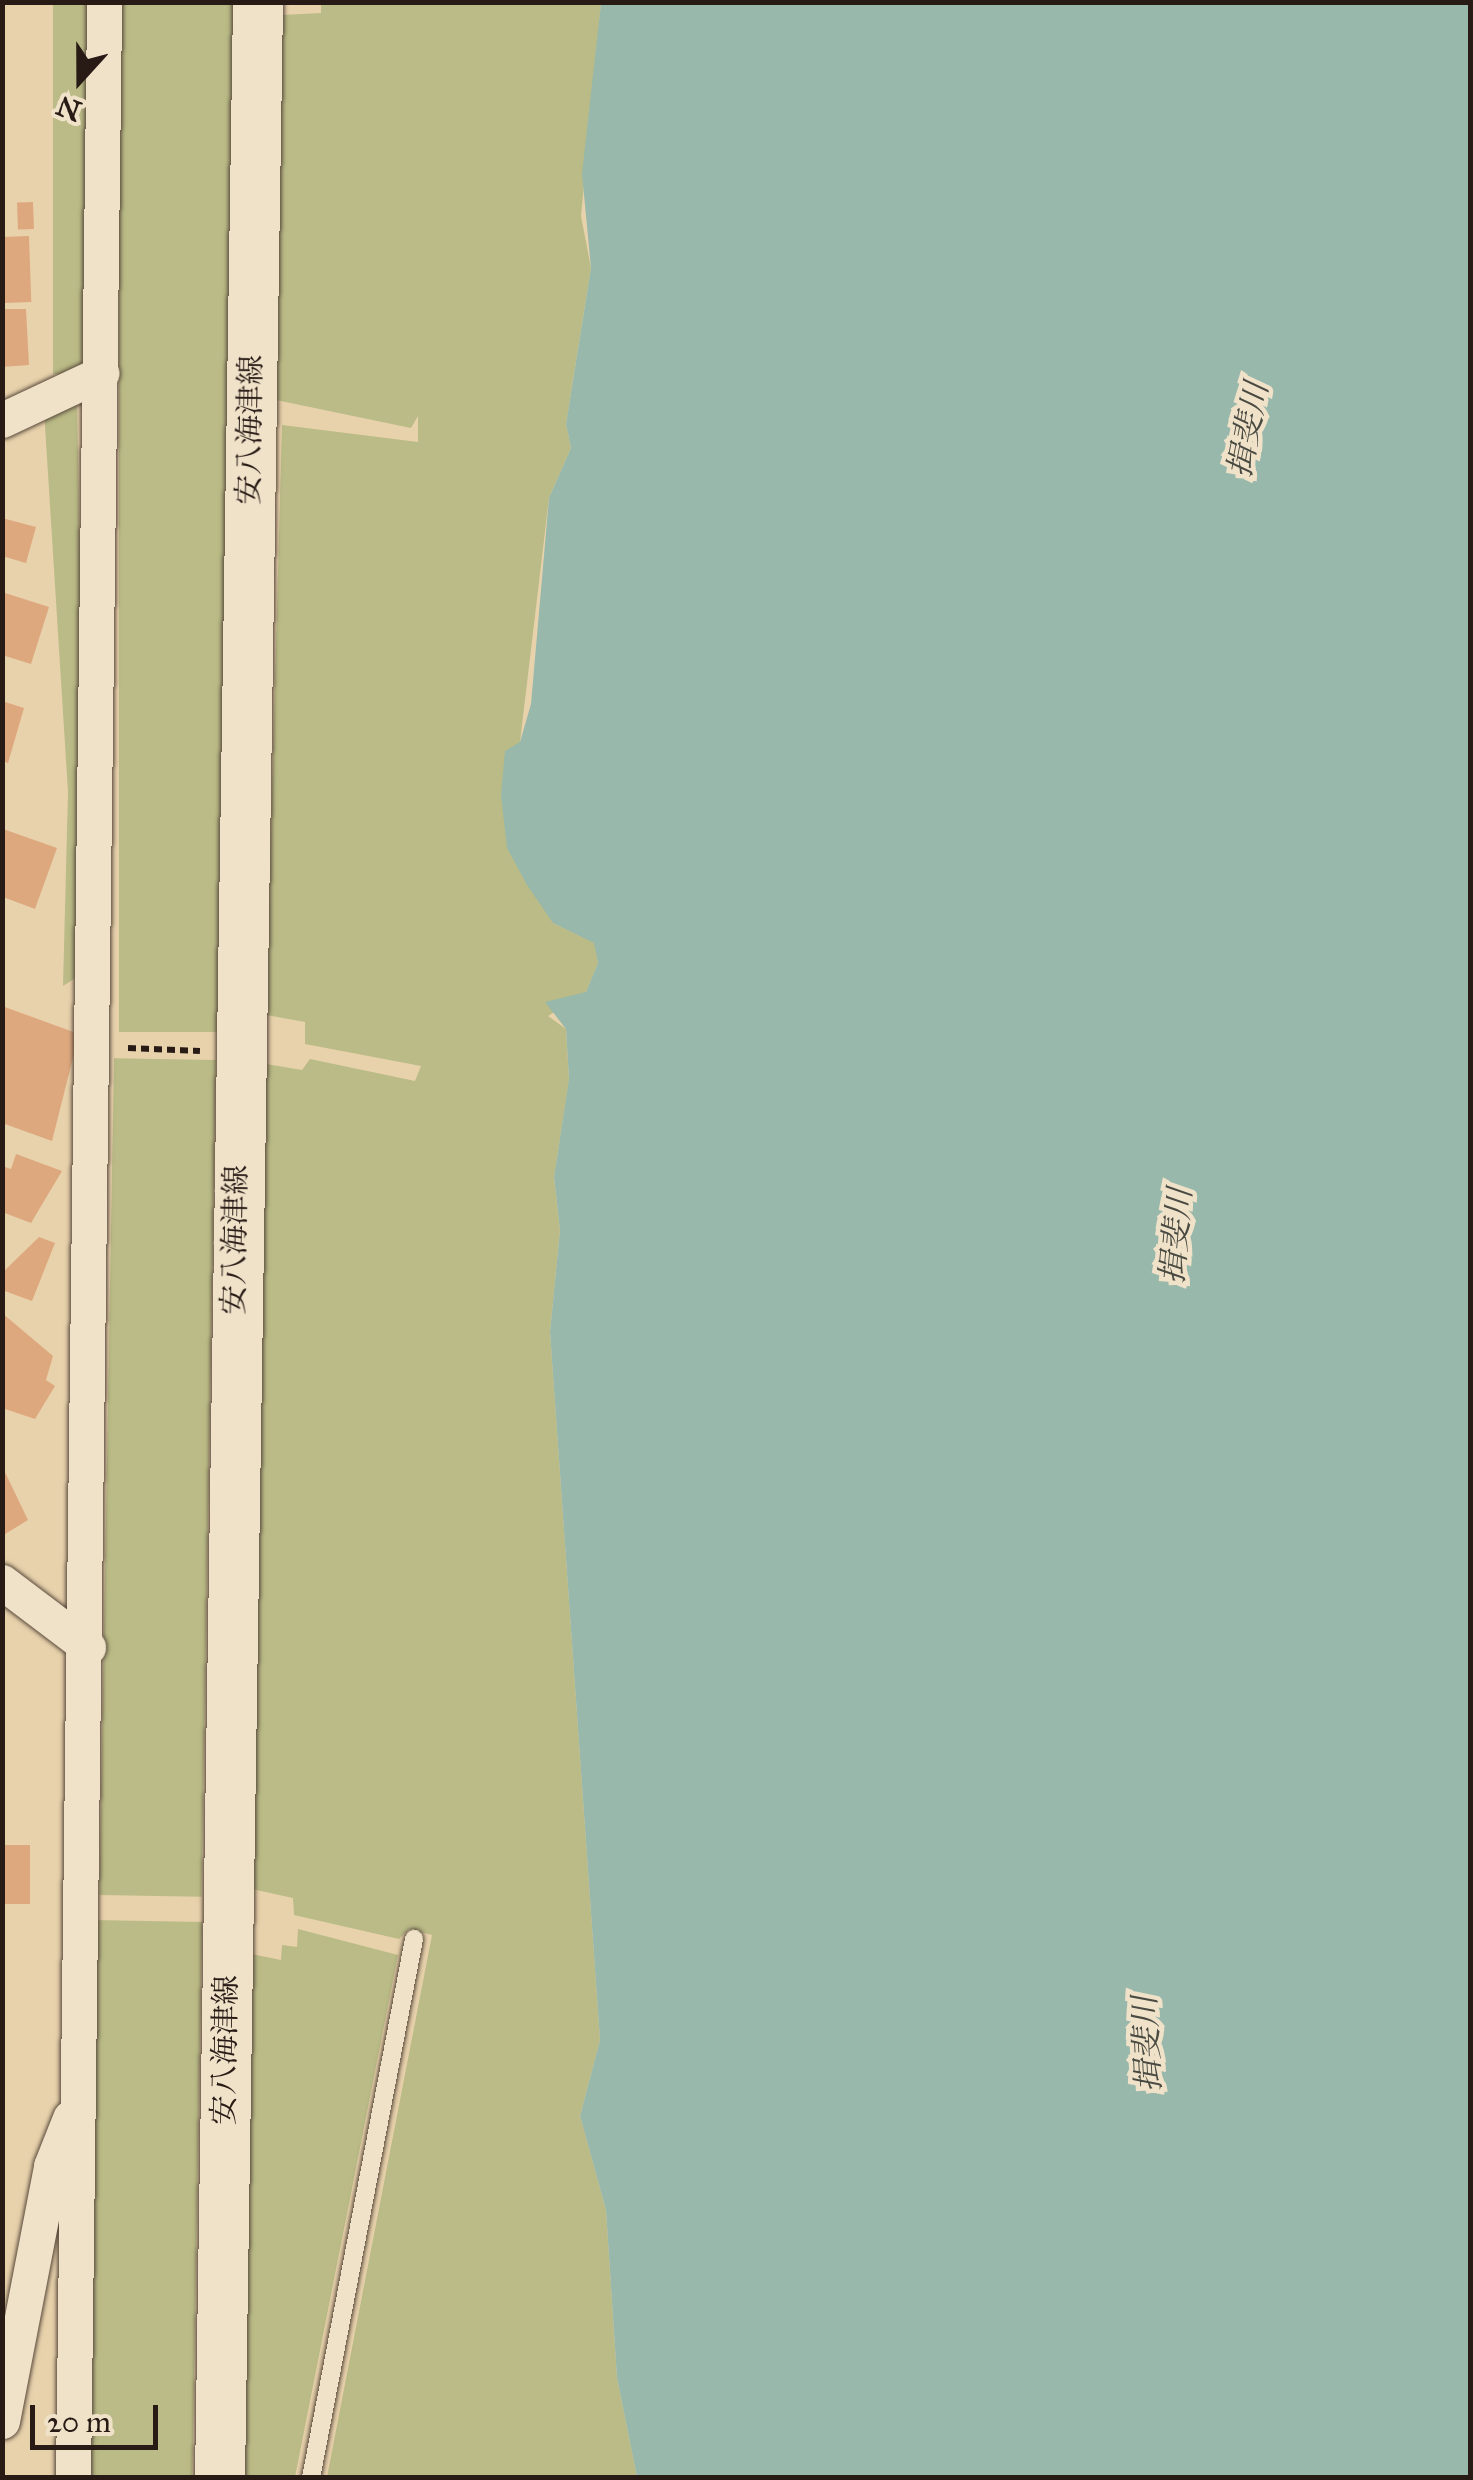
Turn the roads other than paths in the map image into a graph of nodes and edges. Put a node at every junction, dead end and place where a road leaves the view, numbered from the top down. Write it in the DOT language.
graph roads {
  1 [pos="104,2"];
  2 [pos="258,2"];
  3 [pos="102,373"];
  4 [pos="2,420"];
  5 [pos="2,1582"];
  6 [pos="88,1646"];
  7 [pos="414,1939"];
  8 [pos="78,2098"];
  9 [pos="2,2421"];
  10 [pos="73,2478"];
  11 [pos="220,2478"];
  12 [pos="311,2478"];
  1 -- 3 [label="street"];
  2 -- 11 [label="main road, 安八海津線"];
  3 -- 4 [label="street"];
  3 -- 6 [label="street"];
  5 -- 6 [label="street"];
  6 -- 8 [label="street"];
  7 -- 12 [label="lane"];
  8 -- 9 [label="street"];
  8 -- 10 [label="street"];
}
